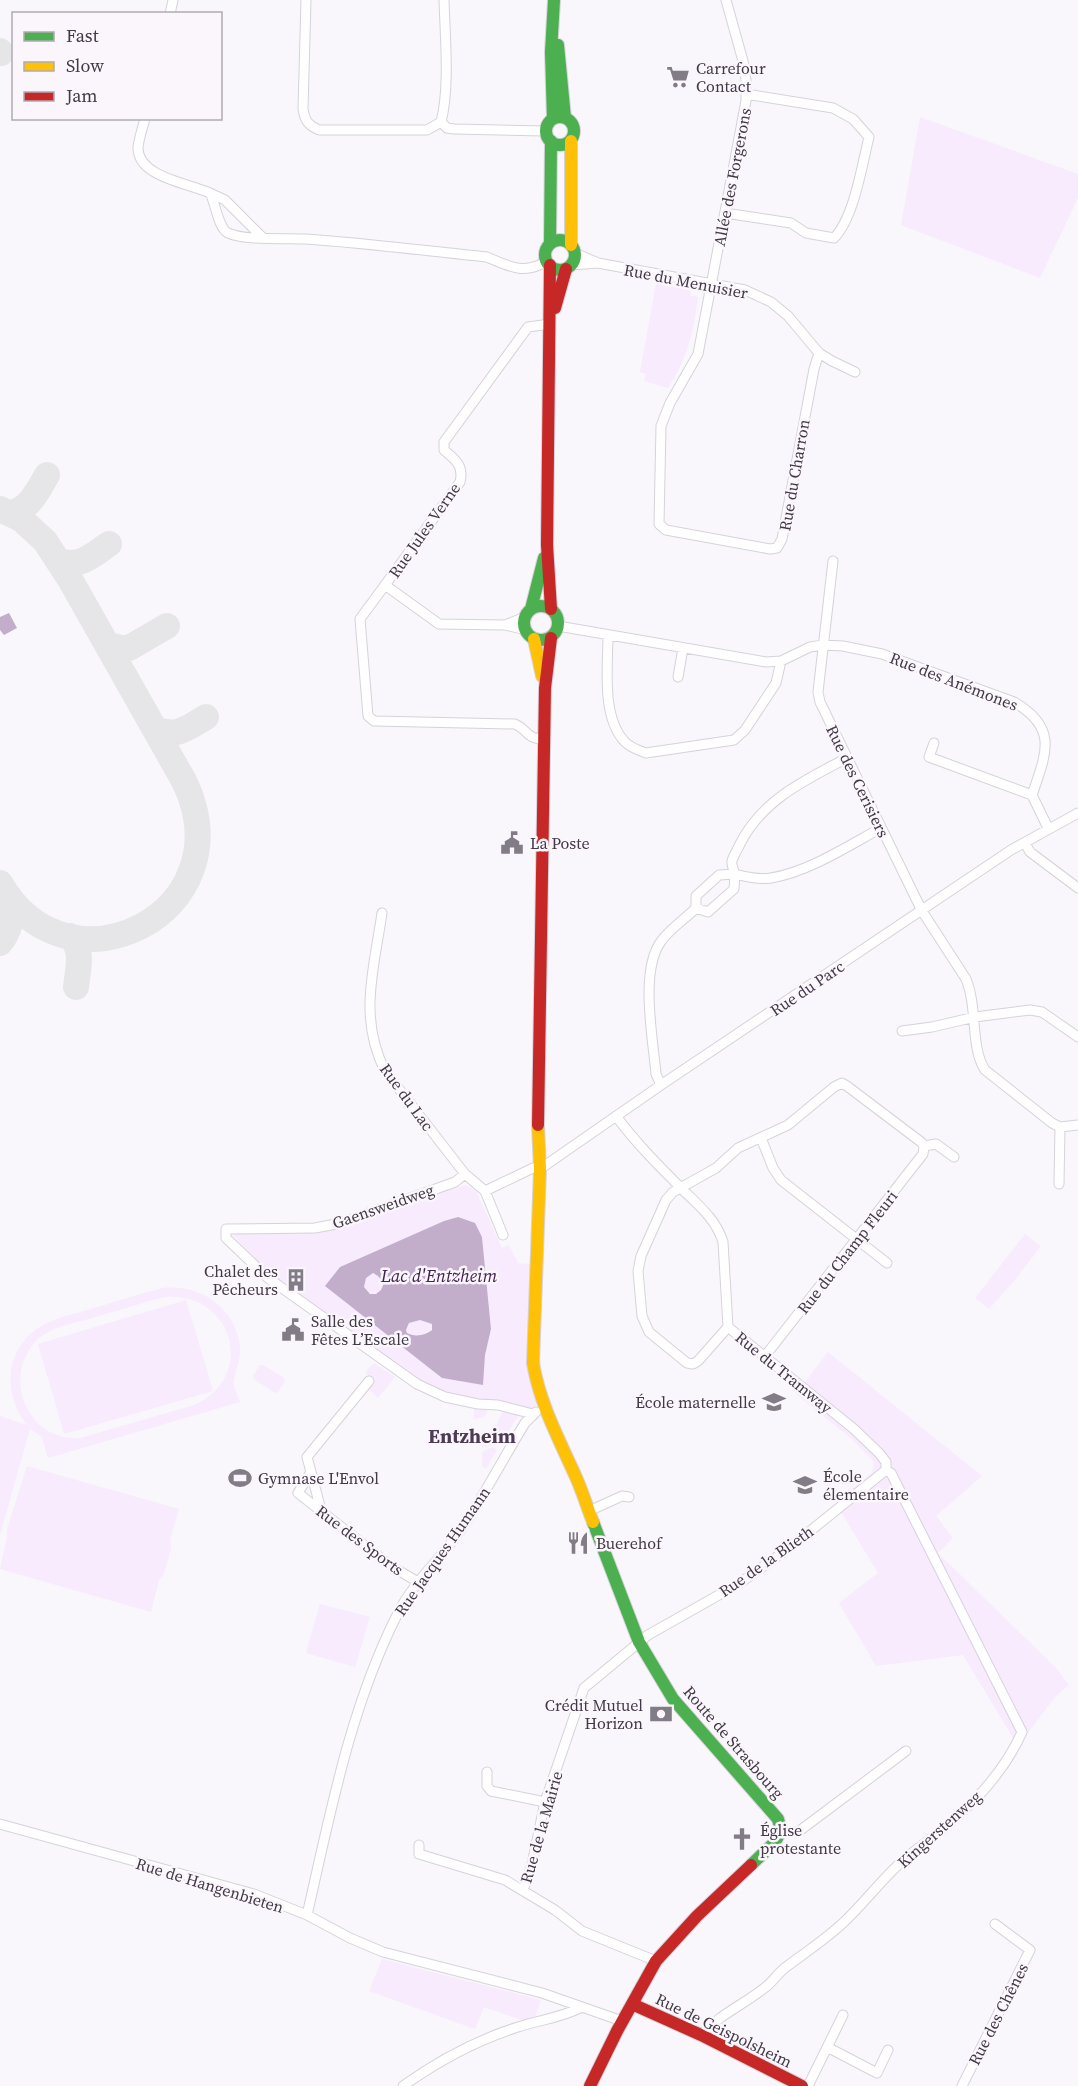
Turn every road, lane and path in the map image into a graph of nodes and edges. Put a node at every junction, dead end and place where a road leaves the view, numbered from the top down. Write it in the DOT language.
graph roads {
  1 [pos="306,0"];
  2 [pos="444,0"];
  3 [pos="726,0"];
  4 [pos="554,3"];
  5 [pos="746,94"];
  6 [pos="559,119"];
  7 [pos="145,120"];
  8 [pos="441,122"];
  9 [pos="549,136"];
  10 [pos="571,141"];
  11 [pos="210,193"];
  12 [pos="725,213"];
  13 [pos="262,237"];
  14 [pos="550,244"];
  15 [pos="571,258"];
  16 [pos="548,263"];
  17 [pos="712,284"];
  18 [pos="550,324"];
  19 [pos="819,353"];
  20 [pos="855,372"];
  21 [pos="547,545"];
  22 [pos="833,561"];
  23 [pos="385,585"];
  24 [pos="551,609"];
  25 [pos="529,624"];
  26 [pos="558,626"];
  27 [pos="608,635"];
  28 [pos="550,638"];
  29 [pos="823,645"];
  30 [pos="683,648"];
  31 [pos="781,661"];
  32 [pos="678,677"];
  33 [pos="545,688"];
  34 [pos="545,740"];
  35 [pos="934,743"];
  36 [pos="847,758"];
  37 [pos="1032,795"];
  38 [pos="1078,813"];
  39 [pos="881,828"];
  40 [pos="1048,828"];
  41 [pos="1025,843"];
  42 [pos="735,874"];
  43 [pos="1078,888"];
  44 [pos="696,908"];
  45 [pos="922,911"];
  46 [pos="382,913"];
  47 [pos="975,1017"];
  48 [pos="902,1031"];
  49 [pos="1078,1037"];
  50 [pos="661,1085"];
  51 [pos="616,1116"];
  52 [pos="1078,1125"];
  53 [pos="1060,1127"];
  54 [pos="761,1138"];
  55 [pos="924,1146"];
  56 [pos="954,1157"];
  57 [pos="540,1169"];
  58 [pos="465,1174"];
  59 [pos="1059,1184"];
  60 [pos="681,1188"];
  61 [pos="485,1191"];
  62 [pos="503,1235"];
  63 [pos="857,1239"];
  64 [pos="887,1263"];
  65 [pos="728,1327"];
  66 [pos="765,1356"];
  67 [pos="369,1381"];
  68 [pos="543,1406"];
  69 [pos="533,1414"];
  70 [pos="886,1470"];
  71 [pos="311,1472"];
  72 [pos="629,1497"];
  73 [pos="321,1510"];
  74 [pos="589,1511"];
  75 [pos="418,1582"];
  76 [pos="639,1641"];
  77 [pos="906,1751"];
  78 [pos="487,1772"];
  79 [pos="545,1802"];
  80 [pos="0,1824"];
  81 [pos="781,1831"];
  82 [pos="419,1845"];
  83 [pos="524,1890"];
  84 [pos="307,1915"];
  85 [pos="995,1924"];
  86 [pos="656,1961"];
  87 [pos="632,2004"];
  88 [pos="580,2008"];
  89 [pos="843,2014"];
  90 [pos="622,2021"];
  91 [pos="700,2035"];
  92 [pos="827,2047"];
  93 [pos="888,2050"];
  94 [pos="403,2086"];
  95 [pos="590,2086"];
  96 [pos="802,2086"];
  97 [pos="808,2086"];
  98 [pos="962,2086"];
  1 -- 8 [label="street"];
  2 -- 8 [label="street"];
  3 -- 5 [label="street, Allée des Forgerons"];
  4 -- 6 [label="main road"];
  5 -- 12 [label="street, Allée des Forgerons"];
  5 -- 12 [label="street"];
  6 -- 9 [label="main road"];
  6 -- 10 [label="main road"];
  7 -- 11 [label="street"];
  8 -- 9 [label="street"];
  9 -- 10 [label="main road"];
  9 -- 14 [label="main road"];
  10 -- 15 [label="main road"];
  11 -- 13 [label="street"];
  11 -- 13 [label="street"];
  12 -- 17 [label="street, Allée des Forgerons"];
  13 -- 16 [label="street"];
  14 -- 15 [label="main road"];
  14 -- 16 [label="main road"];
  15 -- 16 [label="main road"];
  15 -- 17 [label="street, Rue du Menuisier"];
  15 -- 18 [label="main road"];
  16 -- 18 [label="main road"];
  17 -- 19 [label="street, Rue du Menuisier"];
  17 -- 19 [label="street, Rue du Charron"];
  18 -- 21 [label="main road"];
  18 -- 23 [label="street, Rue Jules Verne"];
  19 -- 20 [label="street, Rue du Menuisier"];
  21 -- 24 [label="main road"];
  21 -- 25 [label="main road"];
  22 -- 29 [label="street, Rue des Cerisiers"];
  23 -- 25 [label="street, Rue Jules Verne"];
  23 -- 34 [label="street"];
  24 -- 25 [label="main road"];
  24 -- 26 [label="main road"];
  25 -- 28 [label="main road"];
  25 -- 33 [label="main road"];
  26 -- 27 [label="street"];
  26 -- 28 [label="main road"];
  27 -- 30 [label="street"];
  27 -- 31 [label="street"];
  28 -- 33 [label="main road"];
  29 -- 31 [label="street"];
  29 -- 36 [label="street, Rue des Cerisiers"];
  29 -- 37 [label="street, Rue des Anémones"];
  30 -- 31 [label="street"];
  30 -- 32 [label="street"];
  33 -- 34 [label="main road, Route de Strasbourg"];
  34 -- 57 [label="main road, Route de Strasbourg"];
  35 -- 37 [label="street"];
  36 -- 39 [label="street, Rue des Cerisiers"];
  36 -- 42 [label="street"];
  37 -- 40 [label="street"];
  38 -- 40 [label="street, Rue du Parc"];
  39 -- 42 [label="street"];
  39 -- 45 [label="street, Rue des Cerisiers"];
  40 -- 41 [label="street, Rue du Parc"];
  41 -- 43 [label="street"];
  41 -- 45 [label="street, Rue du Parc"];
  42 -- 44 [label="street"];
  42 -- 44 [label="street"];
  44 -- 50 [label="street"];
  45 -- 47 [label="street, Rue des Cerisiers"];
  45 -- 50 [label="street, Rue du Parc"];
  46 -- 58 [label="street, Rue du Lac"];
  47 -- 48 [label="street"];
  47 -- 49 [label="street"];
  47 -- 53 [label="street, Rue des Cerisiers"];
  50 -- 51 [label="street, Rue du Parc"];
  51 -- 57 [label="street, Rue du Parc"];
  51 -- 60 [label="street, Rue du Tramway"];
  52 -- 53 [label="street"];
  53 -- 59 [label="street"];
  54 -- 55 [label="street"];
  54 -- 60 [label="street"];
  54 -- 63 [label="street"];
  55 -- 56 [label="street"];
  55 -- 63 [label="street, Rue du Champ Fleuri"];
  57 -- 61 [label="street"];
  57 -- 68 [label="main road, Route de Strasbourg"];
  58 -- 61 [label="street, Rue du Lac"];
  58 -- 69 [label="street, Gaensweidweg"];
  60 -- 65 [label="street, Rue du Tramway"];
  60 -- 65 [label="street"];
  61 -- 62 [label="street, Rue du Lac"];
  63 -- 64 [label="street"];
  63 -- 66 [label="street, Rue du Champ Fleuri"];
  65 -- 66 [label="street, Rue du Tramway"];
  66 -- 70 [label="street, Rue du Tramway"];
  67 -- 71 [label="street, Rue des Sports"];
  68 -- 69 [label="street, Rue Jacques Humann"];
  68 -- 74 [label="main road, Route de Strasbourg"];
  69 -- 75 [label="street, Rue Jacques Humann"];
  70 -- 76 [label="street, Rue de la Blieth"];
  70 -- 91 [label="street, Kingerstenweg"];
  71 -- 73 [label="street"];
  71 -- 73 [label="street, Rue des Sports"];
  72 -- 74 [label="street"];
  73 -- 75 [label="street, Rue des Sports"];
  74 -- 76 [label="main road, Route de Strasbourg"];
  75 -- 84 [label="street, Rue Jacques Humann"];
  76 -- 79 [label="street, Rue de la Mairie"];
  76 -- 81 [label="main road, Route de Strasbourg"];
  77 -- 81 [label="street"];
  78 -- 79 [label="street"];
  79 -- 83 [label="street, Rue de la Mairie"];
  80 -- 84 [label="street, Rue de Hangenbieten"];
  81 -- 86 [label="main road"];
  82 -- 83 [label="street"];
  83 -- 86 [label="street, Rue de la Mairie"];
  84 -- 88 [label="street, Rue de Hangenbieten"];
  85 -- 98 [label="street, Rue des Chênes"];
  86 -- 87 [label="main road"];
  87 -- 90 [label="main road"];
  87 -- 91 [label="main road, Rue de Geispolsheim"];
  88 -- 90 [label="street, Rue de Hangenbieten"];
  88 -- 94 [label="street"];
  89 -- 92 [label="street"];
  90 -- 95 [label="main road"];
  91 -- 96 [label="main road, Rue de Geispolsheim"];
  92 -- 93 [label="street"];
  92 -- 97 [label="street"];
}
